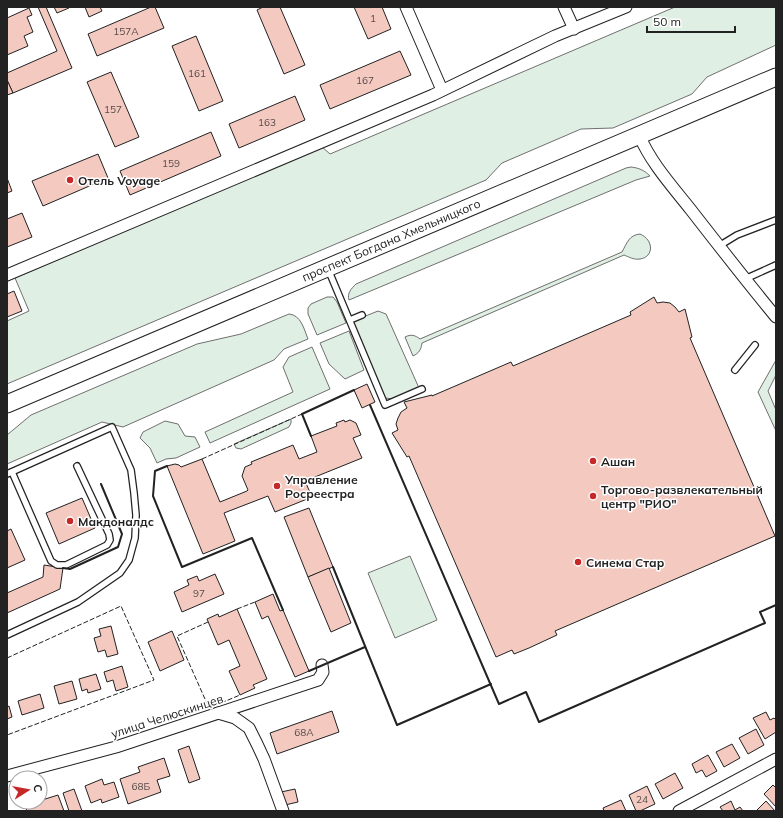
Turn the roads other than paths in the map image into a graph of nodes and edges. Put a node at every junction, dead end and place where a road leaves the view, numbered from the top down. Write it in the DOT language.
graph roads {
  1 [pos="406,7"];
  2 [pos="564,7"];
  3 [pos="626,7"];
  4 [pos="574,29"];
  5 [pos="776,76"];
  6 [pos="442,90"];
  7 [pos="639,135"];
  8 [pos="776,220"];
  9 [pos="719,246"];
  10 [pos="776,265"];
  11 [pos="328,267"];
  12 [pos="7,275"];
  13 [pos="744,279"];
  14 [pos="362,315"];
  15 [pos="776,317"];
  16 [pos="350,320"];
  17 [pos="755,344"];
  18 [pos="735,370"];
  19 [pos="422,389"];
  20 [pos="7,404"];
  21 [pos="77,466"];
  22 [pos="9,473"];
  23 [pos="7,635"];
  24 [pos="322,665"];
  25 [pos="218,713"];
  26 [pos="776,759"];
  27 [pos="7,776"];
  28 [pos="283,811"];
  29 [pos="679,811"];
  1 -- 6 [label="street"];
  2 -- 4 [label="street"];
  3 -- 4 [label="street"];
  4 -- 6 [label="street"];
  5 -- 7 [label="main road, проспект Богдана Хмельницкого"];
  6 -- 12 [label="street"];
  7 -- 9 [label="street"];
  7 -- 11 [label="main road, проспект Богдана Хмельницкого"];
  8 -- 9 [label="lane"];
  9 -- 13 [label="street"];
  10 -- 13 [label="lane"];
  11 -- 16 [label="lane"];
  11 -- 20 [label="main road, проспект Богдана Хмельницкого"];
  13 -- 15 [label="street"];
  14 -- 16 [label="lane"];
  16 -- 19 [label="lane"];
  17 -- 18 [label="lane"];
  21 -- 22 [label="lane"];
  22 -- 23 [label="lane"];
  24 -- 25 [label="street, улица Челюскинцев"];
  25 -- 27 [label="street, улица Челюскинцев"];
  25 -- 28 [label="street"];
  26 -- 29 [label="street"];
}
